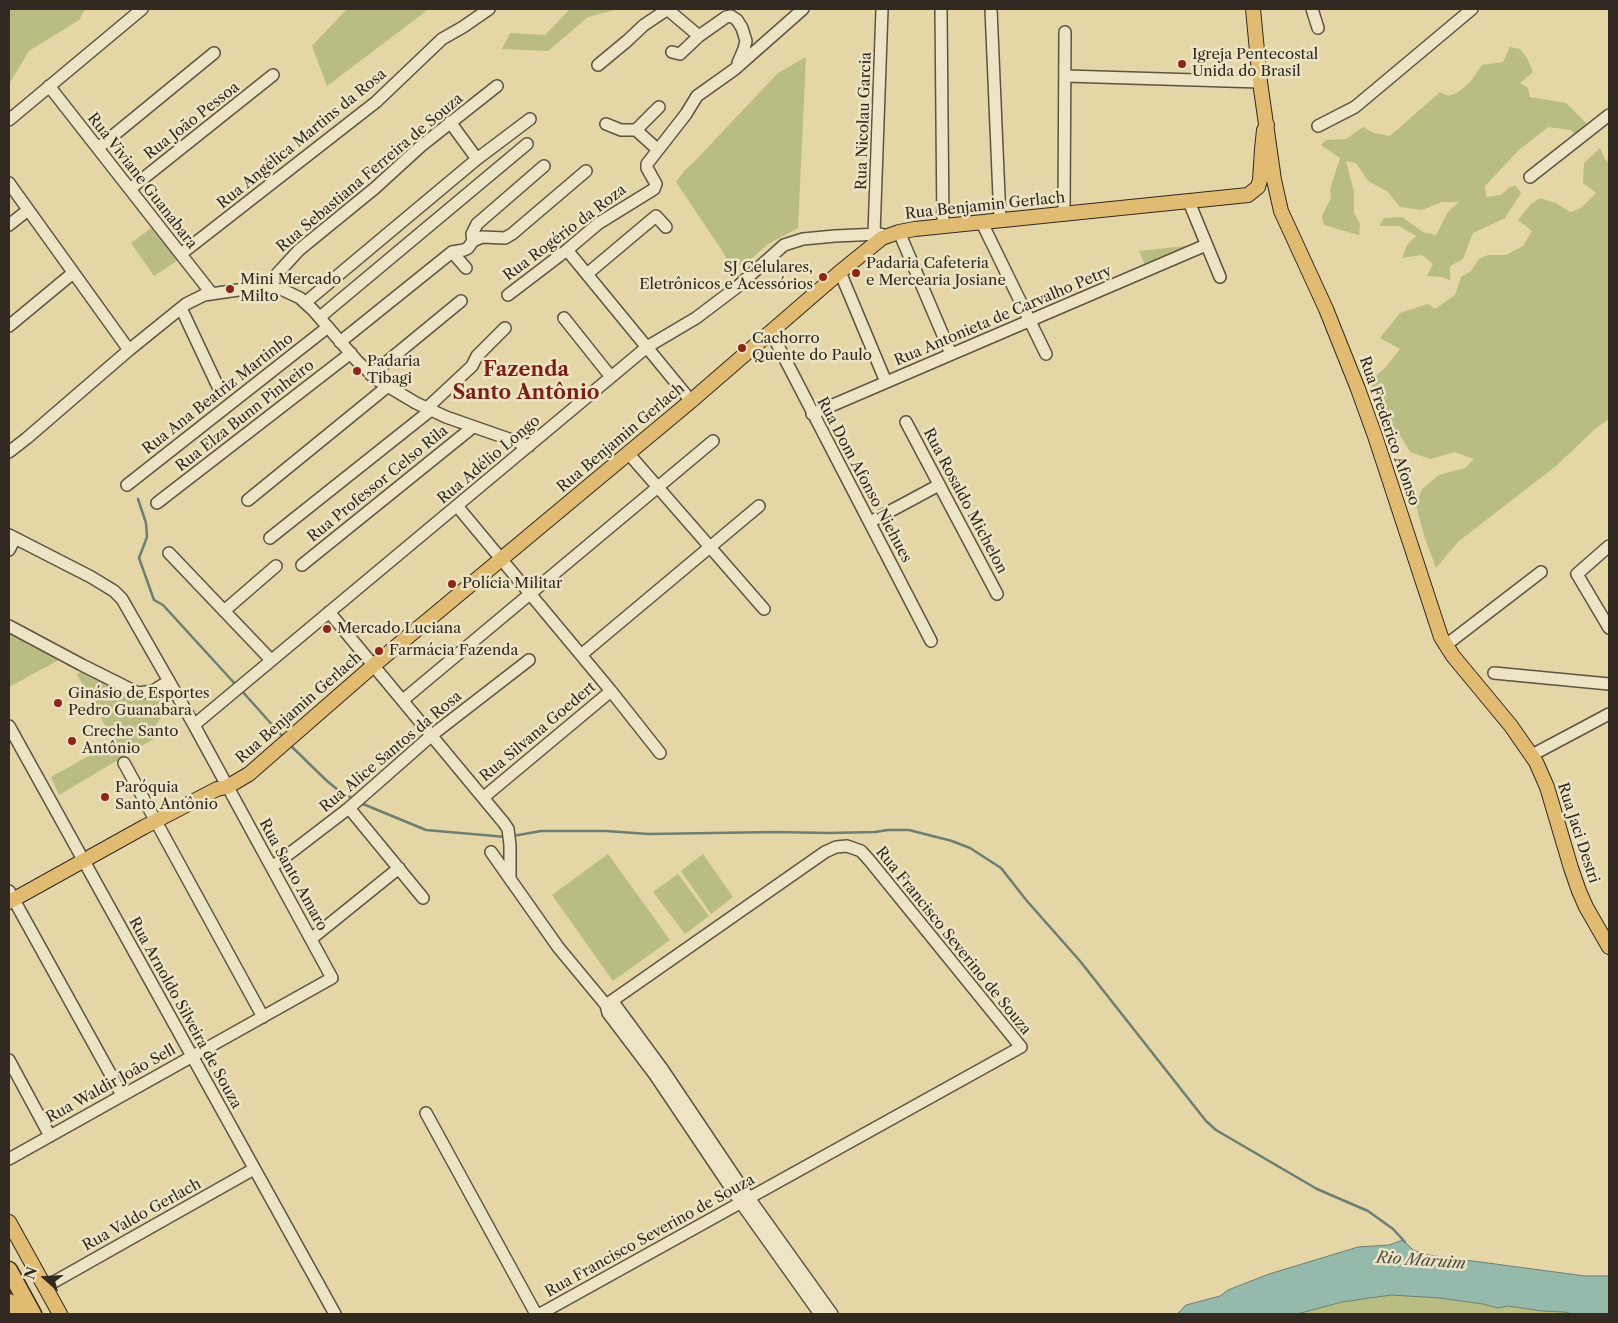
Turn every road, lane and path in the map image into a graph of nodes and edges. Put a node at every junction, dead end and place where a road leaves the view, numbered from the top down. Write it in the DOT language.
graph roads {
  1 [pos="142,9"];
  2 [pos="489,9"];
  3 [pos="667,9"];
  4 [pos="803,9"];
  5 [pos="882,9"];
  6 [pos="941,9"];
  7 [pos="991,9"];
  8 [pos="1253,9"];
  9 [pos="1312,9"];
  10 [pos="1472,9"];
  11 [pos="1318,28"];
  12 [pos="1065,32"];
  13 [pos="699,36"];
  14 [pos="672,52"];
  15 [pos="214,53"];
  16 [pos="598,65"];
  17 [pos="735,68"];
  18 [pos="274,75"];
  19 [pos="1066,76"];
  20 [pos="1260,82"];
  21 [pos="49,86"];
  22 [pos="497,86"];
  23 [pos="659,107"];
  24 [pos="1609,115"];
  25 [pos="530,119"];
  26 [pos="9,120"];
  27 [pos="450,122"];
  28 [pos="606,124"];
  29 [pos="1267,125"];
  30 [pos="1318,126"];
  31 [pos="636,130"];
  32 [pos="527,144"];
  33 [pos="98,148"];
  34 [pos="657,149"];
  35 [pos="477,159"];
  36 [pos="544,166"];
  37 [pos="586,171"];
  38 [pos="1530,177"];
  39 [pos="9,183"];
  40 [pos="130,190"];
  41 [pos="1189,202"];
  42 [pos="28,210"];
  43 [pos="1064,213"];
  44 [pos="1000,220"];
  45 [pos="982,223"];
  46 [pos="9,225"];
  47 [pos="943,226"];
  48 [pos="666,227"];
  49 [pos="885,236"];
  50 [pos="473,241"];
  51 [pos="1206,244"];
  52 [pos="567,250"];
  53 [pos="452,252"];
  54 [pos="181,254"];
  55 [pos="466,268"];
  56 [pos="840,272"];
  57 [pos="74,273"];
  58 [pos="587,274"];
  59 [pos="1220,277"];
  60 [pos="266,286"];
  61 [pos="212,294"];
  62 [pos="508,295"];
  63 [pos="460,301"];
  64 [pos="306,302"];
  65 [pos="181,308"];
  66 [pos="320,318"];
  67 [pos="564,318"];
  68 [pos="1029,321"];
  69 [pos="9,326"];
  70 [pos="328,327"];
  71 [pos="505,328"];
  72 [pos="771,332"];
  73 [pos="340,342"];
  74 [pos="647,347"];
  75 [pos="130,350"];
  76 [pos="351,353"];
  77 [pos="951,354"];
  78 [pos="1046,354"];
  79 [pos="371,375"];
  80 [pos="611,377"];
  81 [pos="886,382"];
  82 [pos="388,386"];
  83 [pos="220,391"];
  84 [pos="691,401"];
  85 [pos="429,409"];
  86 [pos="812,414"];
  87 [pos="906,422"];
  88 [pos="473,427"];
  89 [pos="713,441"];
  90 [pos="528,446"];
  91 [pos="9,452"];
  92 [pos="628,453"];
  93 [pos="127,485"];
  94 [pos="939,485"];
  95 [pos="658,487"];
  96 [pos="248,500"];
  97 [pos="158,503"];
  98 [pos="457,506"];
  99 [pos="759,506"];
  100 [pos="870,522"];
  101 [pos="12,537"];
  102 [pos="270,538"];
  103 [pos="1609,546"];
  104 [pos="710,547"];
  105 [pos="9,550"];
  106 [pos="169,554"];
  107 [pos="501,559"];
  108 [pos="302,565"];
  109 [pos="276,566"];
  110 [pos="1541,572"];
  111 [pos="530,594"];
  112 [pos="997,594"];
  113 [pos="764,609"];
  114 [pos="224,611"];
  115 [pos="329,612"];
  116 [pos="1605,612"];
  117 [pos="9,626"];
  118 [pos="1609,628"];
  119 [pos="931,641"];
  120 [pos="1446,645"];
  121 [pos="581,655"];
  122 [pos="271,660"];
  123 [pos="529,660"];
  124 [pos="374,665"];
  125 [pos="1494,673"];
  126 [pos="170,681"];
  127 [pos="1609,684"];
  128 [pos="611,691"];
  129 [pos="403,700"];
  130 [pos="1609,714"];
  131 [pos="194,725"];
  132 [pos="9,726"];
  133 [pos="432,735"];
  134 [pos="660,753"];
  135 [pos="1532,755"];
  136 [pos="124,763"];
  137 [pos="227,787"];
  138 [pos="484,797"];
  139 [pos="349,808"];
  140 [pos="155,822"];
  141 [pos="491,852"];
  142 [pos="84,861"];
  143 [pos="272,867"];
  144 [pos="398,868"];
  145 [pos="510,878"];
  146 [pos="10,898"];
  147 [pos="423,898"];
  148 [pos="312,939"];
  149 [pos="1609,947"];
  150 [pos="332,978"];
  151 [pos="606,1005"];
  152 [pos="263,1016"];
  153 [pos="192,1056"];
  154 [pos="9,1060"];
  155 [pos="122,1095"];
  156 [pos="426,1113"];
  157 [pos="50,1136"];
  158 [pos="9,1159"];
  159 [pos="254,1169"];
  160 [pos="745,1200"];
  161 [pos="9,1222"];
  162 [pos="9,1270"];
  163 [pos="804,1283"];
  164 [pos="18,1285"];
  165 [pos="45,1287"];
  166 [pos="9,1302"];
  167 [pos="16,1314"];
  168 [pos="33,1314"];
  169 [pos="45,1314"];
  170 [pos="60,1314"];
  171 [pos="335,1314"];
  172 [pos="536,1314"];
  173 [pos="540,1314"];
  174 [pos="820,1314"];
  175 [pos="832,1314"];
  1 -- 21 [label="street"];
  2 -- 54 [label="street, Rua Angélica Martins da Rosa"];
  3 -- 13 [label="street"];
  3 -- 16 [label="street"];
  4 -- 17 [label="street"];
  5 -- 49 [label="street, Rua Nicolau Garcia"];
  6 -- 47 [label="street"];
  7 -- 44 [label="street"];
  8 -- 20 [label="main road, Rua Frederico Afonso"];
  9 -- 11 [label="street"];
  10 -- 30 [label="street"];
  12 -- 19 [label="street"];
  13 -- 14 [label="street"];
  13 -- 17 [label="street"];
  15 -- 33 [label="street"];
  17 -- 34 [label="street"];
  18 -- 40 [label="street, Rua João Pessoa"];
  19 -- 20 [label="street"];
  19 -- 43 [label="street"];
  20 -- 29 [label="main road, Rua Frederico Afonso"];
  21 -- 26 [label="street"];
  21 -- 33 [label="street, Rua Viviane Guanabara"];
  22 -- 27 [label="street, Rua Sebastiana Ferreira de Souza"];
  23 -- 31 [label="street"];
  24 -- 38 [label="street"];
  25 -- 35 [label="street"];
  27 -- 35 [label="street"];
  27 -- 60 [label="street, Rua Sebastiana Ferreira de Souza"];
  28 -- 31 [label="street"];
  29 -- 41 [label="main road, Rua Benjamin Gerlach"];
  29 -- 120 [label="main road, Rua Frederico Afonso"];
  31 -- 34 [label="street"];
  32 -- 66 [label="street"];
  33 -- 40 [label="street, Rua Viviane Guanabara"];
  34 -- 52 [label="street, Rua Rogério da Roza"];
  35 -- 64 [label="street"];
  36 -- 50 [label="street"];
  37 -- 50 [label="street"];
  39 -- 42 [label="street"];
  40 -- 54 [label="street, Rua Viviane Guanabara"];
  41 -- 43 [label="main road, Rua Benjamin Gerlach"];
  41 -- 51 [label="street"];
  42 -- 46 [label="street"];
  42 -- 57 [label="street"];
  43 -- 44 [label="main road, Rua Benjamin Gerlach"];
  44 -- 45 [label="main road, Rua Benjamin Gerlach"];
  45 -- 47 [label="main road, Rua Benjamin Gerlach"];
  45 -- 68 [label="street"];
  47 -- 49 [label="main road, Rua Benjamin Gerlach"];
  48 -- 58 [label="street"];
  49 -- 56 [label="main road, Rua Benjamin Gerlach"];
  49 -- 74 [label="street, Rua Adélio Longo"];
  49 -- 77 [label="street"];
  50 -- 53 [label="street"];
  51 -- 59 [label="street"];
  51 -- 68 [label="street, Rua Antonieta de Carvalho Petry"];
  52 -- 58 [label="street"];
  52 -- 62 [label="street, Rua Rogério da Roza"];
  53 -- 55 [label="street"];
  53 -- 73 [label="street"];
  54 -- 61 [label="street, Rua Viviane Guanabara"];
  56 -- 72 [label="main road, Rua Benjamin Gerlach"];
  56 -- 81 [label="street"];
  57 -- 69 [label="street"];
  57 -- 75 [label="street"];
  58 -- 74 [label="street"];
  60 -- 61 [label="street"];
  60 -- 64 [label="street"];
  61 -- 65 [label="street"];
  63 -- 79 [label="street"];
  64 -- 66 [label="street"];
  65 -- 75 [label="street"];
  65 -- 83 [label="street"];
  66 -- 70 [label="street"];
  67 -- 80 [label="street"];
  68 -- 77 [label="street, Rua Antonieta de Carvalho Petry"];
  68 -- 78 [label="street"];
  70 -- 73 [label="street"];
  70 -- 93 [label="street, Rua Ana Beatriz Martinho"];
  71 -- 85 [label="street"];
  72 -- 84 [label="main road, Rua Benjamin Gerlach"];
  72 -- 86 [label="street, Rua Dom Afonso Niehues"];
  73 -- 76 [label="street"];
  74 -- 80 [label="street, Rua Adélio Longo"];
  74 -- 84 [label="street"];
  75 -- 91 [label="street"];
  76 -- 79 [label="street"];
  76 -- 97 [label="street, Rua Elza Bunn Pinheiro"];
  77 -- 81 [label="street, Rua Antonieta de Carvalho Petry"];
  79 -- 82 [label="street"];
  80 -- 90 [label="street, Rua Adélio Longo"];
  81 -- 86 [label="street, Rua Antonieta de Carvalho Petry"];
  82 -- 85 [label="street"];
  82 -- 96 [label="street"];
  84 -- 92 [label="main road, Rua Benjamin Gerlach"];
  85 -- 88 [label="street"];
  85 -- 102 [label="street"];
  86 -- 100 [label="street, Rua Dom Afonso Niehues"];
  87 -- 94 [label="street, Rua Rosaldo Michelon"];
  88 -- 90 [label="street"];
  88 -- 108 [label="street, Rua Professor Celso Rila"];
  89 -- 95 [label="street"];
  90 -- 98 [label="street, Rua Adélio Longo"];
  92 -- 95 [label="street"];
  92 -- 107 [label="main road, Rua Benjamin Gerlach"];
  94 -- 100 [label="street"];
  94 -- 112 [label="street, Rua Rosaldo Michelon"];
  95 -- 104 [label="street"];
  95 -- 111 [label="street"];
  98 -- 107 [label="street"];
  98 -- 115 [label="street, Rua Adélio Longo"];
  99 -- 104 [label="street"];
  100 -- 119 [label="street, Rua Dom Afonso Niehues"];
  101 -- 105 [label="street"];
  101 -- 126 [label="street, Rua Santo Amaro"];
  103 -- 116 [label="street"];
  104 -- 113 [label="street"];
  104 -- 121 [label="street"];
  106 -- 114 [label="street"];
  107 -- 111 [label="street"];
  107 -- 124 [label="main road, Rua Benjamin Gerlach"];
  109 -- 114 [label="street"];
  110 -- 120 [label="street"];
  111 -- 121 [label="street"];
  111 -- 129 [label="street"];
  114 -- 122 [label="street"];
  115 -- 122 [label="street, Rua Adélio Longo"];
  115 -- 124 [label="street"];
  116 -- 118 [label="street"];
  117 -- 126 [label="street"];
  120 -- 135 [label="main road, Rua Frederico Afonso"];
  121 -- 128 [label="street"];
  122 -- 131 [label="street, Rua Adélio Longo"];
  123 -- 133 [label="street, Rua Alice Santos da Rosa"];
  124 -- 129 [label="street"];
  124 -- 137 [label="main road, Rua Benjamin Gerlach"];
  125 -- 127 [label="street"];
  126 -- 131 [label="street, Rua Santo Amaro"];
  128 -- 134 [label="street"];
  128 -- 138 [label="street, Rua Silvana Goedert"];
  129 -- 133 [label="street"];
  130 -- 135 [label="street"];
  131 -- 137 [label="street, Rua Santo Amaro"];
  132 -- 142 [label="street, Rua Arnoldo Silveira de Souza"];
  133 -- 138 [label="street"];
  133 -- 139 [label="street, Rua Alice Santos da Rosa"];
  135 -- 149 [label="main road, Rua Jaci Destri"];
  136 -- 140 [label="street"];
  137 -- 140 [label="main road, Rua Benjamin Gerlach"];
  137 -- 143 [label="street, Rua Santo Amaro"];
  138 -- 145 [label="street"];
  139 -- 143 [label="street, Rua Alice Santos da Rosa"];
  139 -- 144 [label="street"];
  140 -- 142 [label="main road, Rua Benjamin Gerlach"];
  140 -- 152 [label="street"];
  141 -- 145 [label="street"];
  142 -- 146 [label="main road, Rua Benjamin Gerlach"];
  142 -- 153 [label="street, Rua Arnoldo Silveira de Souza"];
  143 -- 148 [label="street, Rua Santo Amaro"];
  144 -- 147 [label="street"];
  144 -- 148 [label="street"];
  145 -- 151 [label="street"];
  146 -- 155 [label="street"];
  148 -- 150 [label="street, Rua Santo Amaro"];
  150 -- 152 [label="street, Rua Waldir João Sell"];
  151 -- 160 [label="street"];
  151 -- 160 [label="street, Rua Francisco Severino de Souza"];
  152 -- 153 [label="street, Rua Waldir João Sell"];
  153 -- 155 [label="street, Rua Waldir João Sell"];
  153 -- 159 [label="street, Rua Arnoldo Silveira de Souza"];
  154 -- 157 [label="street"];
  155 -- 157 [label="street, Rua Waldir João Sell"];
  156 -- 172 [label="street"];
  157 -- 158 [label="street, Rua Waldir João Sell"];
  159 -- 165 [label="street, Rua Valdo Gerlach"];
  159 -- 171 [label="street, Rua Arnoldo Silveira de Souza"];
  160 -- 163 [label="street"];
  160 -- 173 [label="street, Rua Francisco Severino de Souza"];
  161 -- 165 [label="main road"];
  162 -- 164 [label="highway"];
  163 -- 174 [label="street"];
  163 -- 175 [label="street"];
  164 -- 168 [label="highway"];
  164 -- 169 [label="highway"];
  165 -- 170 [label="main road"];
  166 -- 167 [label="highway"];
}
